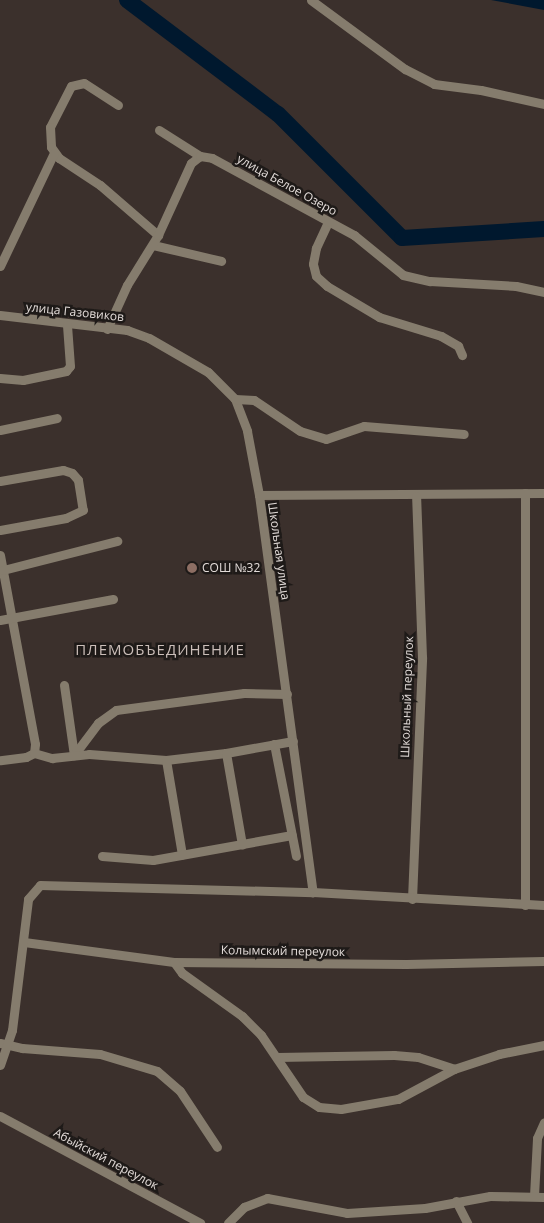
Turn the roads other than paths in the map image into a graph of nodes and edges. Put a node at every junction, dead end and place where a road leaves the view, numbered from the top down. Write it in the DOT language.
graph roads {
  1 [pos="311,0"];
  2 [pos="544,104"];
  3 [pos="118,106"];
  4 [pos="160,130"];
  5 [pos="54,153"];
  6 [pos="200,156"];
  7 [pos="328,222"];
  8 [pos="158,235"];
  9 [pos="153,245"];
  10 [pos="221,261"];
  11 [pos="0,266"];
  12 [pos="544,292"];
  13 [pos="0,315"];
  14 [pos="68,325"];
  15 [pos="107,329"];
  16 [pos="462,355"];
  17 [pos="0,378"];
  18 [pos="236,399"];
  19 [pos="57,418"];
  20 [pos="0,430"];
  21 [pos="464,434"];
  22 [pos="0,482"];
  23 [pos="525,493"];
  24 [pos="544,493"];
  25 [pos="259,495"];
  26 [pos="416,496"];
  27 [pos="0,530"];
  28 [pos="118,541"];
  29 [pos="0,555"];
  30 [pos="3,570"];
  31 [pos="113,598"];
  32 [pos="12,618"];
  33 [pos="0,620"];
  34 [pos="64,685"];
  35 [pos="287,694"];
  36 [pos="293,741"];
  37 [pos="274,744"];
  38 [pos="34,753"];
  39 [pos="226,753"];
  40 [pos="74,755"];
  41 [pos="0,760"];
  42 [pos="166,760"];
  43 [pos="292,836"];
  44 [pos="242,845"];
  45 [pos="102,856"];
  46 [pos="182,856"];
  47 [pos="296,856"];
  48 [pos="313,892"];
  49 [pos="412,898"];
  50 [pos="525,905"];
  51 [pos="544,905"];
  52 [pos="24,942"];
  53 [pos="544,961"];
  54 [pos="174,962"];
  55 [pos="4,1044"];
  56 [pos="544,1045"];
  57 [pos="276,1057"];
  58 [pos="0,1065"];
  59 [pos="454,1070"];
  60 [pos="0,1116"];
  61 [pos="544,1122"];
  62 [pos="217,1147"];
  63 [pos="534,1196"];
  64 [pos="544,1197"];
  65 [pos="456,1201"];
  66 [pos="200,1223"];
  67 [pos="228,1223"];
  68 [pos="467,1223"];
  1 -- 2 [label="street"];
  3 -- 5 [label="street"];
  4 -- 6 [label="street, улица Белое Озеро"];
  5 -- 8 [label="street"];
  5 -- 11 [label="street"];
  6 -- 7 [label="street, улица Белое Озеро"];
  6 -- 8 [label="street"];
  7 -- 12 [label="street, улица Белое Озеро"];
  7 -- 16 [label="street"];
  8 -- 9 [label="street"];
  9 -- 10 [label="street"];
  9 -- 15 [label="street"];
  13 -- 14 [label="street, улица Газовиков"];
  14 -- 15 [label="street, улица Газовиков"];
  14 -- 17 [label="street"];
  15 -- 18 [label="street, улица Газовиков"];
  18 -- 21 [label="street"];
  18 -- 25 [label="street, улица Газовиков"];
  19 -- 20 [label="street"];
  22 -- 27 [label="street"];
  23 -- 24 [label="street, Школьная улица"];
  23 -- 26 [label="street, Школьная улица"];
  23 -- 50 [label="street"];
  25 -- 26 [label="street, Школьная улица"];
  25 -- 35 [label="street, Школьная улица"];
  26 -- 49 [label="street, Школьный переулок"];
  28 -- 30 [label="street"];
  29 -- 30 [label="street"];
  30 -- 32 [label="street"];
  31 -- 32 [label="street"];
  32 -- 33 [label="street"];
  32 -- 38 [label="street"];
  34 -- 40 [label="street"];
  35 -- 36 [label="street, Школьная улица"];
  35 -- 40 [label="street"];
  36 -- 37 [label="street"];
  36 -- 48 [label="street, Школьная улица"];
  37 -- 39 [label="street"];
  37 -- 43 [label="street"];
  38 -- 40 [label="street"];
  38 -- 41 [label="street"];
  39 -- 42 [label="street"];
  39 -- 44 [label="street"];
  40 -- 42 [label="street"];
  42 -- 46 [label="street"];
  43 -- 44 [label="street"];
  43 -- 47 [label="street"];
  44 -- 46 [label="street"];
  45 -- 46 [label="street"];
  48 -- 49 [label="street"];
  48 -- 52 [label="street"];
  49 -- 50 [label="street"];
  50 -- 51 [label="street"];
  52 -- 54 [label="street, Колымский переулок"];
  52 -- 55 [label="street"];
  53 -- 54 [label="street, Колымский переулок"];
  54 -- 57 [label="street"];
  55 -- 58 [label="street"];
  55 -- 62 [label="street"];
  56 -- 59 [label="street"];
  57 -- 59 [label="street"];
  57 -- 59 [label="street"];
  60 -- 66 [label="street, Абыйский переулок"];
  61 -- 63 [label="street"];
  63 -- 64 [label="street"];
  63 -- 65 [label="street"];
  65 -- 67 [label="street"];
  65 -- 68 [label="street"];
}
